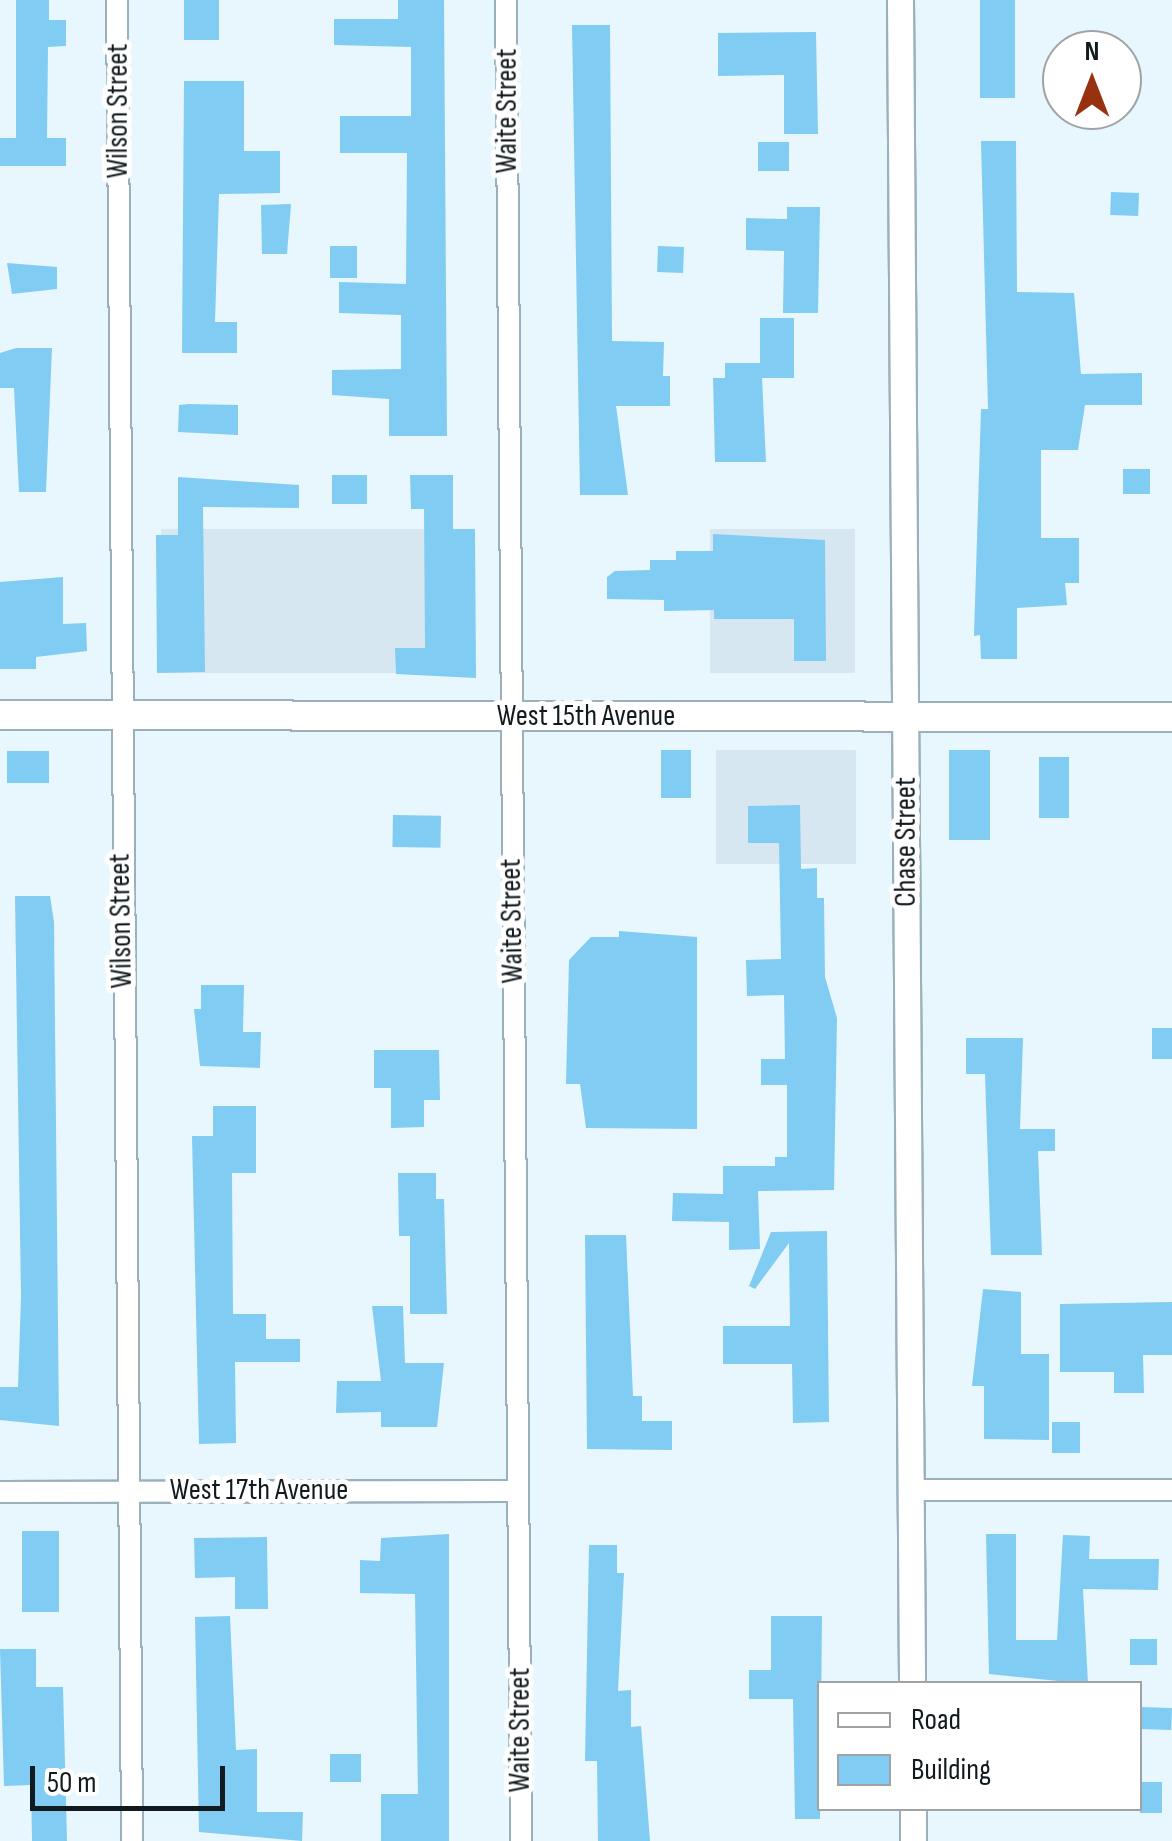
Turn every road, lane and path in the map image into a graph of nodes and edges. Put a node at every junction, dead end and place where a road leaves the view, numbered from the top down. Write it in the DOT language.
graph roads {
  1 [pos="117,0"];
  2 [pos="506,0"];
  3 [pos="900,0"];
  4 [pos="0,715"];
  5 [pos="120,715"];
  6 [pos="510,716"];
  7 [pos="905,716"];
  8 [pos="1172,717"];
  9 [pos="129,1490"];
  10 [pos="518,1490"];
  11 [pos="910,1490"];
  12 [pos="1172,1490"];
  13 [pos="0,1492"];
  14 [pos="912,1681"];
  15 [pos="912,1811"];
  16 [pos="132,1841"];
  17 [pos="521,1841"];
  18 [pos="913,1841"];
  1 -- 5 [label="street, Wilson Street"];
  2 -- 6 [label="street, Waite Street"];
  3 -- 7 [label="street, Chase Street"];
  4 -- 5 [label="main road, West 15th Avenue"];
  5 -- 6 [label="main road, West 15th Avenue"];
  5 -- 9 [label="street, Wilson Street"];
  6 -- 7 [label="main road, West 15th Avenue"];
  6 -- 10 [label="street, Waite Street"];
  7 -- 8 [label="main road, West 15th Avenue"];
  7 -- 11 [label="street, Chase Street"];
  9 -- 10 [label="street, West 17th Avenue"];
  9 -- 13 [label="street, West 17th Avenue"];
  9 -- 16 [label="street, Wilson Street"];
  10 -- 17 [label="street, Waite Street"];
  11 -- 12 [label="street"];
  11 -- 14 [label="street, Chase Street"];
  15 -- 18 [label="street"];
}
